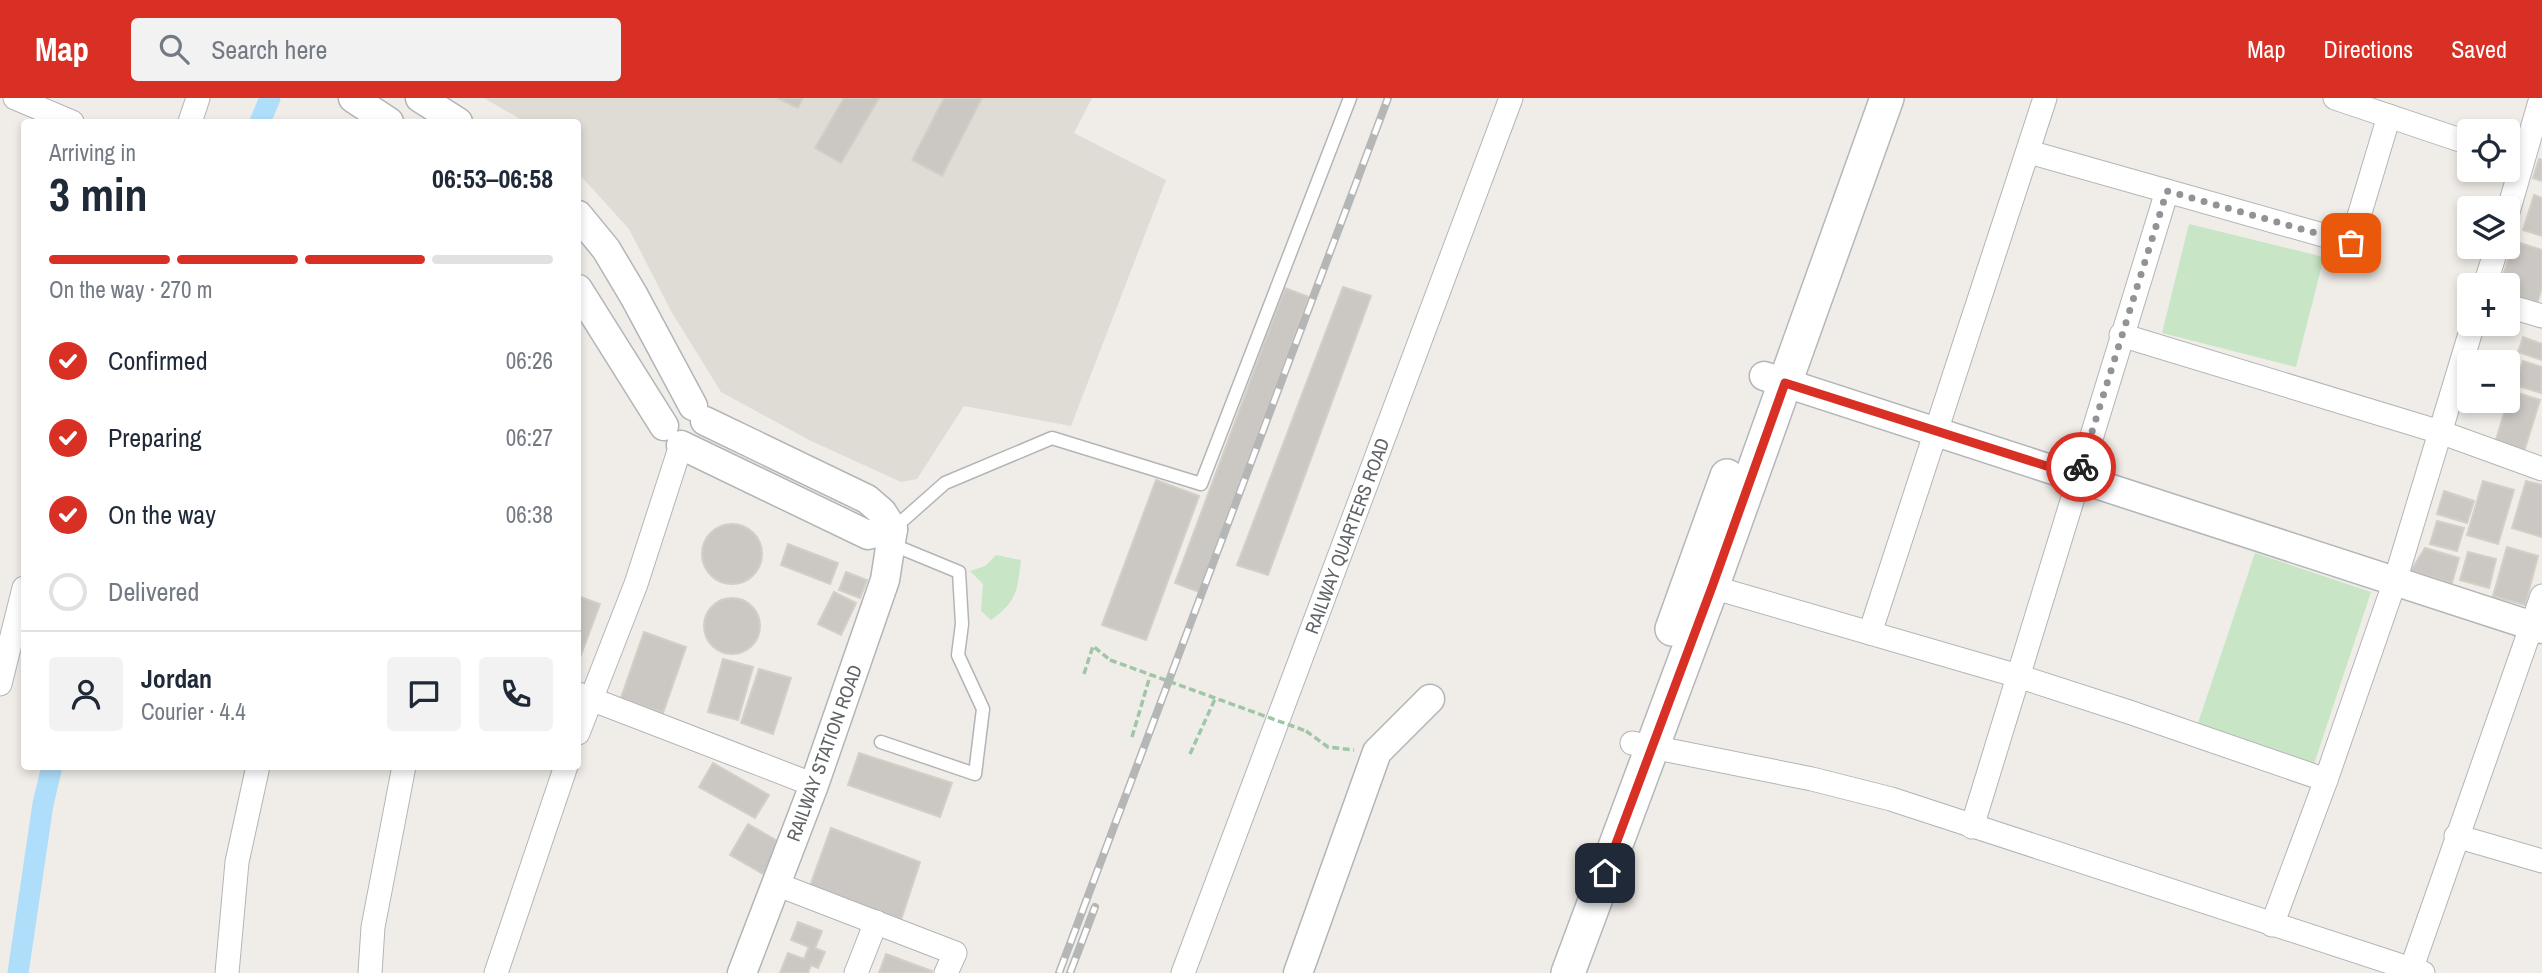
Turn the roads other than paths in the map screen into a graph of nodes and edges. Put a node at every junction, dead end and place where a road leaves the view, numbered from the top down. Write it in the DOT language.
graph roads {
  1 [pos="15,98"];
  2 [pos="198,98"];
  3 [pos="353,98"];
  4 [pos="420,98"];
  5 [pos="1350,98"];
  6 [pos="1511,98"];
  7 [pos="1863,98"];
  8 [pos="1888,98"];
  9 [pos="2045,98"];
  10 [pos="2335,98"];
  11 [pos="2541,98"];
  12 [pos="2389,116"];
  13 [pos="65,119"];
  14 [pos="191,119"];
  15 [pos="384,119"];
  16 [pos="453,119"];
  17 [pos="2457,139"];
  18 [pos="2520,148"];
  19 [pos="2029,152"];
  20 [pos="2167,191"];
  21 [pos="581,219"];
  22 [pos="581,294"];
  23 [pos="2520,310"];
  24 [pos="2542,316"];
  25 [pos="2121,335"];
  26 [pos="2469,336"];
  27 [pos="1774,379"];
  28 [pos="699,413"];
  29 [pos="1936,430"];
  30 [pos="2440,432"];
  31 [pos="673,436"];
  32 [pos="2542,469"];
  33 [pos="2078,476"];
  34 [pos="891,536"];
  35 [pos="2395,581"];
  36 [pos="1712,587"];
  37 [pos="2542,596"];
  38 [pos="21,600"];
  39 [pos="2537,627"];
  40 [pos="1870,633"];
  41 [pos="2018,676"];
  42 [pos="0,684"];
  43 [pos="584,696"];
  44 [pos="1430,699"];
  45 [pos="581,714"];
  46 [pos="881,742"];
  47 [pos="1642,745"];
  48 [pos="257,770"];
  49 [pos="403,770"];
  50 [pos="565,770"];
  51 [pos="2326,780"];
  52 [pos="814,785"];
  53 [pos="1972,827"];
  54 [pos="2456,836"];
  55 [pos="2542,862"];
  56 [pos="776,884"];
  57 [pos="876,922"];
  58 [pos="2272,925"];
  59 [pos="2417,971"];
  60 [pos="227,973"];
  61 [pos="370,973"];
  62 [pos="496,973"];
  63 [pos="742,973"];
  64 [pos="856,973"];
  65 [pos="946,973"];
  66 [pos="1183,973"];
  67 [pos="1298,973"];
  68 [pos="1545,973"];
  69 [pos="1568,973"];
  1 -- 13 [label="street"];
  2 -- 14 [label="street"];
  3 -- 15 [label="street"];
  4 -- 16 [label="street"];
  5 -- 34 [label="lane"];
  6 -- 66 [label="street, RAILWAY QUARTERS ROAD"];
  7 -- 27 [label="main road"];
  8 -- 27 [label="main road"];
  9 -- 19 [label="street"];
  10 -- 12 [label="street"];
  11 -- 18 [label="street"];
  12 -- 17 [label="street"];
  12 -- 20 [label="street"];
  19 -- 20 [label="street"];
  19 -- 29 [label="street"];
  20 -- 25 [label="street"];
  21 -- 28 [label="street"];
  22 -- 31 [label="street"];
  23 -- 24 [label="street"];
  25 -- 30 [label="street"];
  25 -- 33 [label="street"];
  26 -- 30 [label="street"];
  27 -- 29 [label="street"];
  27 -- 36 [label="main road"];
  27 -- 47 [label="main road"];
  28 -- 31 [label="street"];
  28 -- 34 [label="street"];
  29 -- 33 [label="street"];
  29 -- 40 [label="street"];
  30 -- 32 [label="street"];
  30 -- 35 [label="street"];
  31 -- 34 [label="street"];
  31 -- 43 [label="street"];
  33 -- 35 [label="street"];
  33 -- 41 [label="street"];
  34 -- 46 [label="lane"];
  34 -- 52 [label="street, RAILWAY STATION ROAD"];
  35 -- 39 [label="street"];
  35 -- 51 [label="street"];
  36 -- 40 [label="street"];
  36 -- 47 [label="main road"];
  37 -- 39 [label="street"];
  38 -- 42 [label="street"];
  39 -- 54 [label="street"];
  40 -- 41 [label="street"];
  41 -- 51 [label="street"];
  41 -- 53 [label="street"];
  43 -- 45 [label="street"];
  43 -- 52 [label="street"];
  44 -- 67 [label="street"];
  47 -- 53 [label="street"];
  47 -- 68 [label="main road"];
  47 -- 69 [label="main road"];
  48 -- 60 [label="street"];
  49 -- 61 [label="street"];
  50 -- 62 [label="street"];
  51 -- 58 [label="street"];
  52 -- 56 [label="street, RAILWAY STATION ROAD"];
  53 -- 58 [label="street"];
  54 -- 55 [label="street"];
  54 -- 59 [label="street"];
  56 -- 57 [label="street"];
  56 -- 63 [label="street, RAILWAY STATION ROAD"];
  57 -- 64 [label="street"];
  57 -- 65 [label="street"];
  58 -- 59 [label="street"];
}
